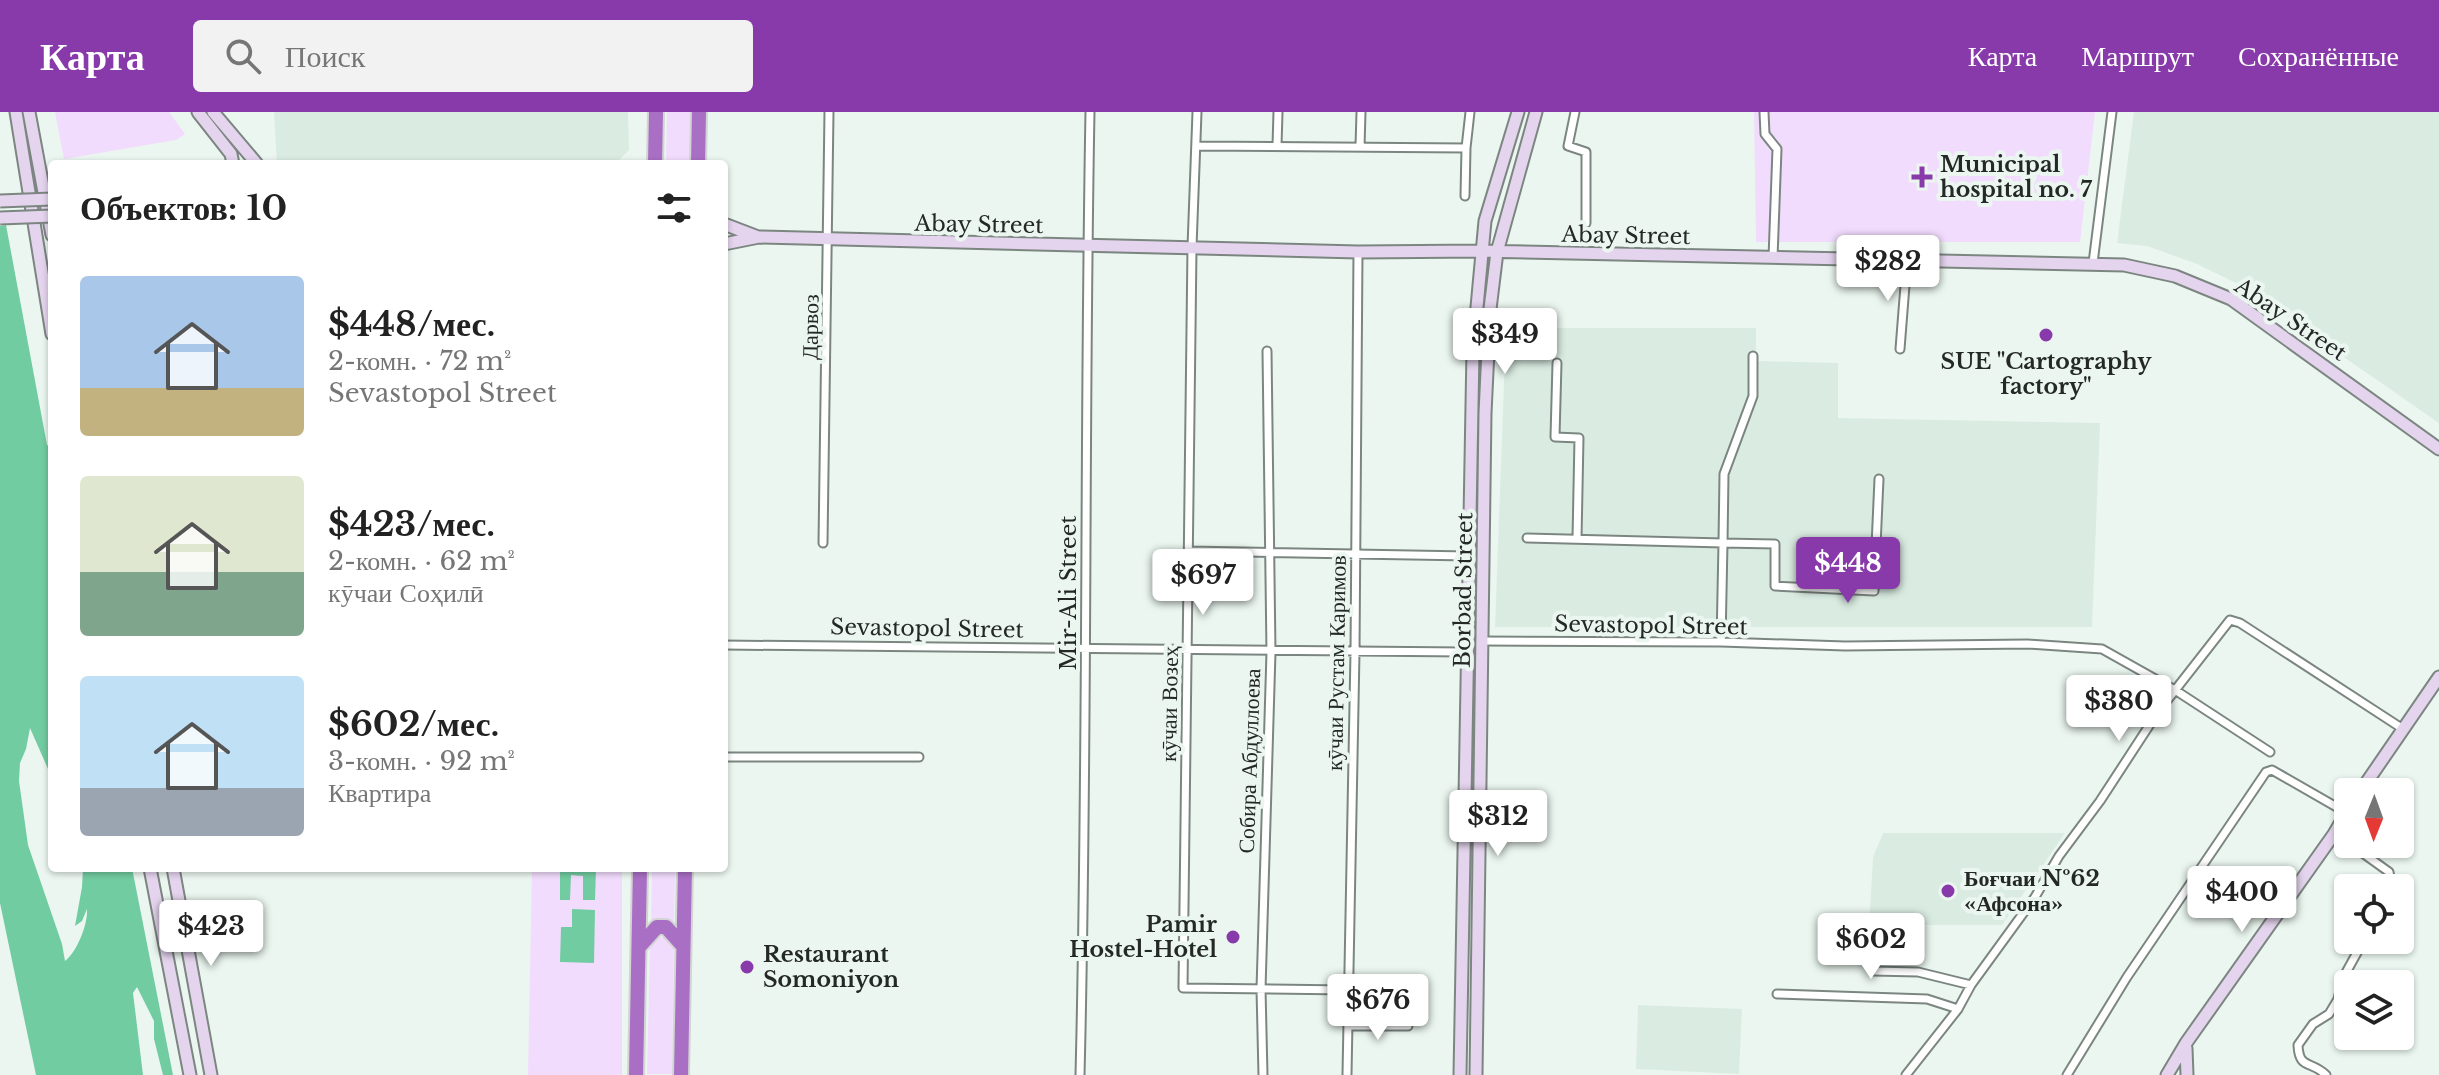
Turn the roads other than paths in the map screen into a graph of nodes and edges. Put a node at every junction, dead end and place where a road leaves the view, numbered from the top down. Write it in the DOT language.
graph roads {
  1 [pos="16,112"];
  2 [pos="29,112"];
  3 [pos="198,112"];
  4 [pos="213,112"];
  5 [pos="656,112"];
  6 [pos="699,112"];
  7 [pos="829,112"];
  8 [pos="1090,112"];
  9 [pos="1197,112"];
  10 [pos="1278,112"];
  11 [pos="1361,112"];
  12 [pos="1470,112"];
  13 [pos="1518,112"];
  14 [pos="1536,112"];
  15 [pos="1575,112"];
  16 [pos="1764,112"];
  17 [pos="2112,112"];
  18 [pos="1196,146"];
  19 [pos="1277,146"];
  20 [pos="1360,147"];
  21 [pos="1466,148"];
  22 [pos="232,160"];
  23 [pos="254,160"];
  24 [pos="655,160"];
  25 [pos="698,160"];
  26 [pos="1465,196"];
  27 [pos="48,199"];
  28 [pos="0,201"];
  29 [pos="48,214"];
  30 [pos="48,216"];
  31 [pos="0,218"];
  32 [pos="1586,223"];
  33 [pos="728,225"];
  34 [pos="759,237"];
  35 [pos="829,240"];
  36 [pos="728,243"];
  37 [pos="1088,246"];
  38 [pos="1192,247"];
  39 [pos="1480,251"];
  40 [pos="1358,252"];
  41 [pos="1497,252"];
  42 [pos="1773,258"];
  43 [pos="1907,260"];
  44 [pos="2093,263"];
  45 [pos="48,309"];
  46 [pos="1900,349"];
  47 [pos="1267,351"];
  48 [pos="1753,356"];
  49 [pos="1557,363"];
  50 [pos="2439,449"];
  51 [pos="1879,479"];
  52 [pos="1527,538"];
  53 [pos="1577,539"];
  54 [pos="823,543"];
  55 [pos="1723,543"];
  56 [pos="1189,551"];
  57 [pos="1269,554"];
  58 [pos="1356,555"];
  59 [pos="1468,556"];
  60 [pos="1482,641"];
  61 [pos="1721,642"];
  62 [pos="728,645"];
  63 [pos="1085,648"];
  64 [pos="1188,651"];
  65 [pos="1271,652"];
  66 [pos="1355,652"];
  67 [pos="1465,652"];
  68 [pos="2439,677"];
  69 [pos="2175,690"];
  70 [pos="2403,729"];
  71 [pos="2270,752"];
  72 [pos="728,757"];
  73 [pos="919,757"];
  74 [pos="2370,778"];
  75 [pos="2334,805"];
  76 [pos="2334,834"];
  77 [pos="2369,858"];
  78 [pos="151,872"];
  79 [pos="174,872"];
  80 [pos="640,872"];
  81 [pos="685,872"];
  82 [pos="2389,874"];
  83 [pos="683,946"];
  84 [pos="639,947"];
  85 [pos="2356,954"];
  86 [pos="1873,971"];
  87 [pos="1971,985"];
  88 [pos="1261,989"];
  89 [pos="1348,990"];
  90 [pos="1777,994"];
  91 [pos="1958,1009"];
  92 [pos="1348,1026"];
  93 [pos="1408,1026"];
  94 [pos="2186,1043"];
  95 [pos="190,1075"];
  96 [pos="211,1075"];
  97 [pos="636,1075"];
  98 [pos="681,1075"];
  99 [pos="1080,1075"];
  100 [pos="1263,1075"];
  101 [pos="1347,1075"];
  102 [pos="1460,1075"];
  103 [pos="1476,1075"];
  104 [pos="1906,1075"];
  105 [pos="2067,1075"];
  106 [pos="2167,1075"];
  107 [pos="2187,1075"];
  108 [pos="2326,1075"];
  1 -- 45 [label="main road"];
  2 -- 29 [label="main road"];
  3 -- 22 [label="main road"];
  4 -- 23 [label="main road"];
  5 -- 24 [label="highway"];
  6 -- 25 [label="highway"];
  7 -- 35 [label="street, Дарвоз"];
  8 -- 37 [label="street, Mir-Ali Street"];
  9 -- 18 [label="street, кӯчаи Возеҳ"];
  10 -- 19 [label="street"];
  11 -- 20 [label="street"];
  12 -- 21 [label="street"];
  13 -- 39 [label="main road, Borbad Street"];
  14 -- 41 [label="main road, Borbad Street"];
  15 -- 32 [label="street"];
  16 -- 42 [label="street"];
  17 -- 44 [label="street"];
  18 -- 19 [label="street"];
  18 -- 38 [label="street, кӯчаи Возеҳ"];
  19 -- 20 [label="street"];
  20 -- 21 [label="street"];
  21 -- 26 [label="street"];
  27 -- 28 [label="main road, bridge"];
  30 -- 31 [label="main road, bridge"];
  33 -- 34 [label="main road, Abay Street"];
  34 -- 35 [label="main road, Abay Street"];
  34 -- 36 [label="main road, Abay Street"];
  35 -- 37 [label="main road, Abay Street"];
  35 -- 54 [label="street, Дарвоз"];
  37 -- 38 [label="main road, Abay Street"];
  37 -- 63 [label="street, Mir-Ali Street"];
  38 -- 40 [label="main road, Abay Street"];
  38 -- 56 [label="street, кӯчаи Возеҳ"];
  39 -- 40 [label="main road, Abay Street"];
  39 -- 41 [label="main road, Abay Street"];
  39 -- 59 [label="main road, Borbad Street"];
  40 -- 58 [label="street, кӯчаи Рустам Каримов"];
  41 -- 42 [label="main road, Abay Street"];
  41 -- 60 [label="main road, Borbad Street"];
  42 -- 43 [label="main road, Abay Street"];
  43 -- 44 [label="main road, Abay Street"];
  43 -- 46 [label="street"];
  44 -- 50 [label="main road, Abay Street"];
  47 -- 57 [label="street, Собира Абдуллоева"];
  48 -- 55 [label="street"];
  49 -- 53 [label="street"];
  51 -- 55 [label="street"];
  52 -- 53 [label="street"];
  53 -- 55 [label="street"];
  55 -- 61 [label="street"];
  56 -- 57 [label="street"];
  56 -- 64 [label="street, кӯчаи Возеҳ"];
  57 -- 58 [label="street"];
  57 -- 65 [label="street, Собира Абдуллоева"];
  58 -- 59 [label="street"];
  58 -- 66 [label="street, кӯчаи Рустам Каримов"];
  59 -- 67 [label="main road, Borbad Street"];
  60 -- 61 [label="street, Sevastopol Street"];
  60 -- 103 [label="main road, Borbad Street"];
  61 -- 69 [label="street, Sevastopol Street"];
  62 -- 63 [label="street, Sevastopol Street"];
  63 -- 64 [label="street, Sevastopol Street"];
  63 -- 99 [label="street, Mir-Ali Street"];
  64 -- 65 [label="street, Sevastopol Street"];
  64 -- 88 [label="street, кӯчаи Возеҳ"];
  65 -- 66 [label="street, Sevastopol Street"];
  65 -- 88 [label="street, Собира Абдуллоева"];
  66 -- 67 [label="street, Sevastopol Street"];
  66 -- 89 [label="street, кӯчаи Рустам Каримов"];
  67 -- 102 [label="main road, Borbad Street"];
  68 -- 70 [label="main road"];
  69 -- 70 [label="street"];
  69 -- 71 [label="street, Sevastopol Street"];
  69 -- 87 [label="street"];
  70 -- 74 [label="main road"];
  72 -- 73 [label="street"];
  75 -- 105 [label="street"];
  76 -- 94 [label="main road"];
  77 -- 82 [label="street"];
  78 -- 95 [label="main road"];
  79 -- 96 [label="main road"];
  80 -- 84 [label="highway"];
  81 -- 83 [label="highway"];
  83 -- 84 [label="highway"];
  83 -- 98 [label="highway"];
  84 -- 97 [label="highway"];
  85 -- 108 [label="street"];
  86 -- 87 [label="street"];
  87 -- 91 [label="street"];
  88 -- 89 [label="street, кӯчаи Возеҳ"];
  88 -- 100 [label="street, Собира Абдуллоева"];
  89 -- 92 [label="street, кӯчаи Рустам Каримов"];
  90 -- 91 [label="street"];
  91 -- 104 [label="street"];
  92 -- 93 [label="street"];
  92 -- 101 [label="street, кӯчаи Рустам Каримов"];
  94 -- 106 [label="main road"];
  94 -- 107 [label="main road"];
}
